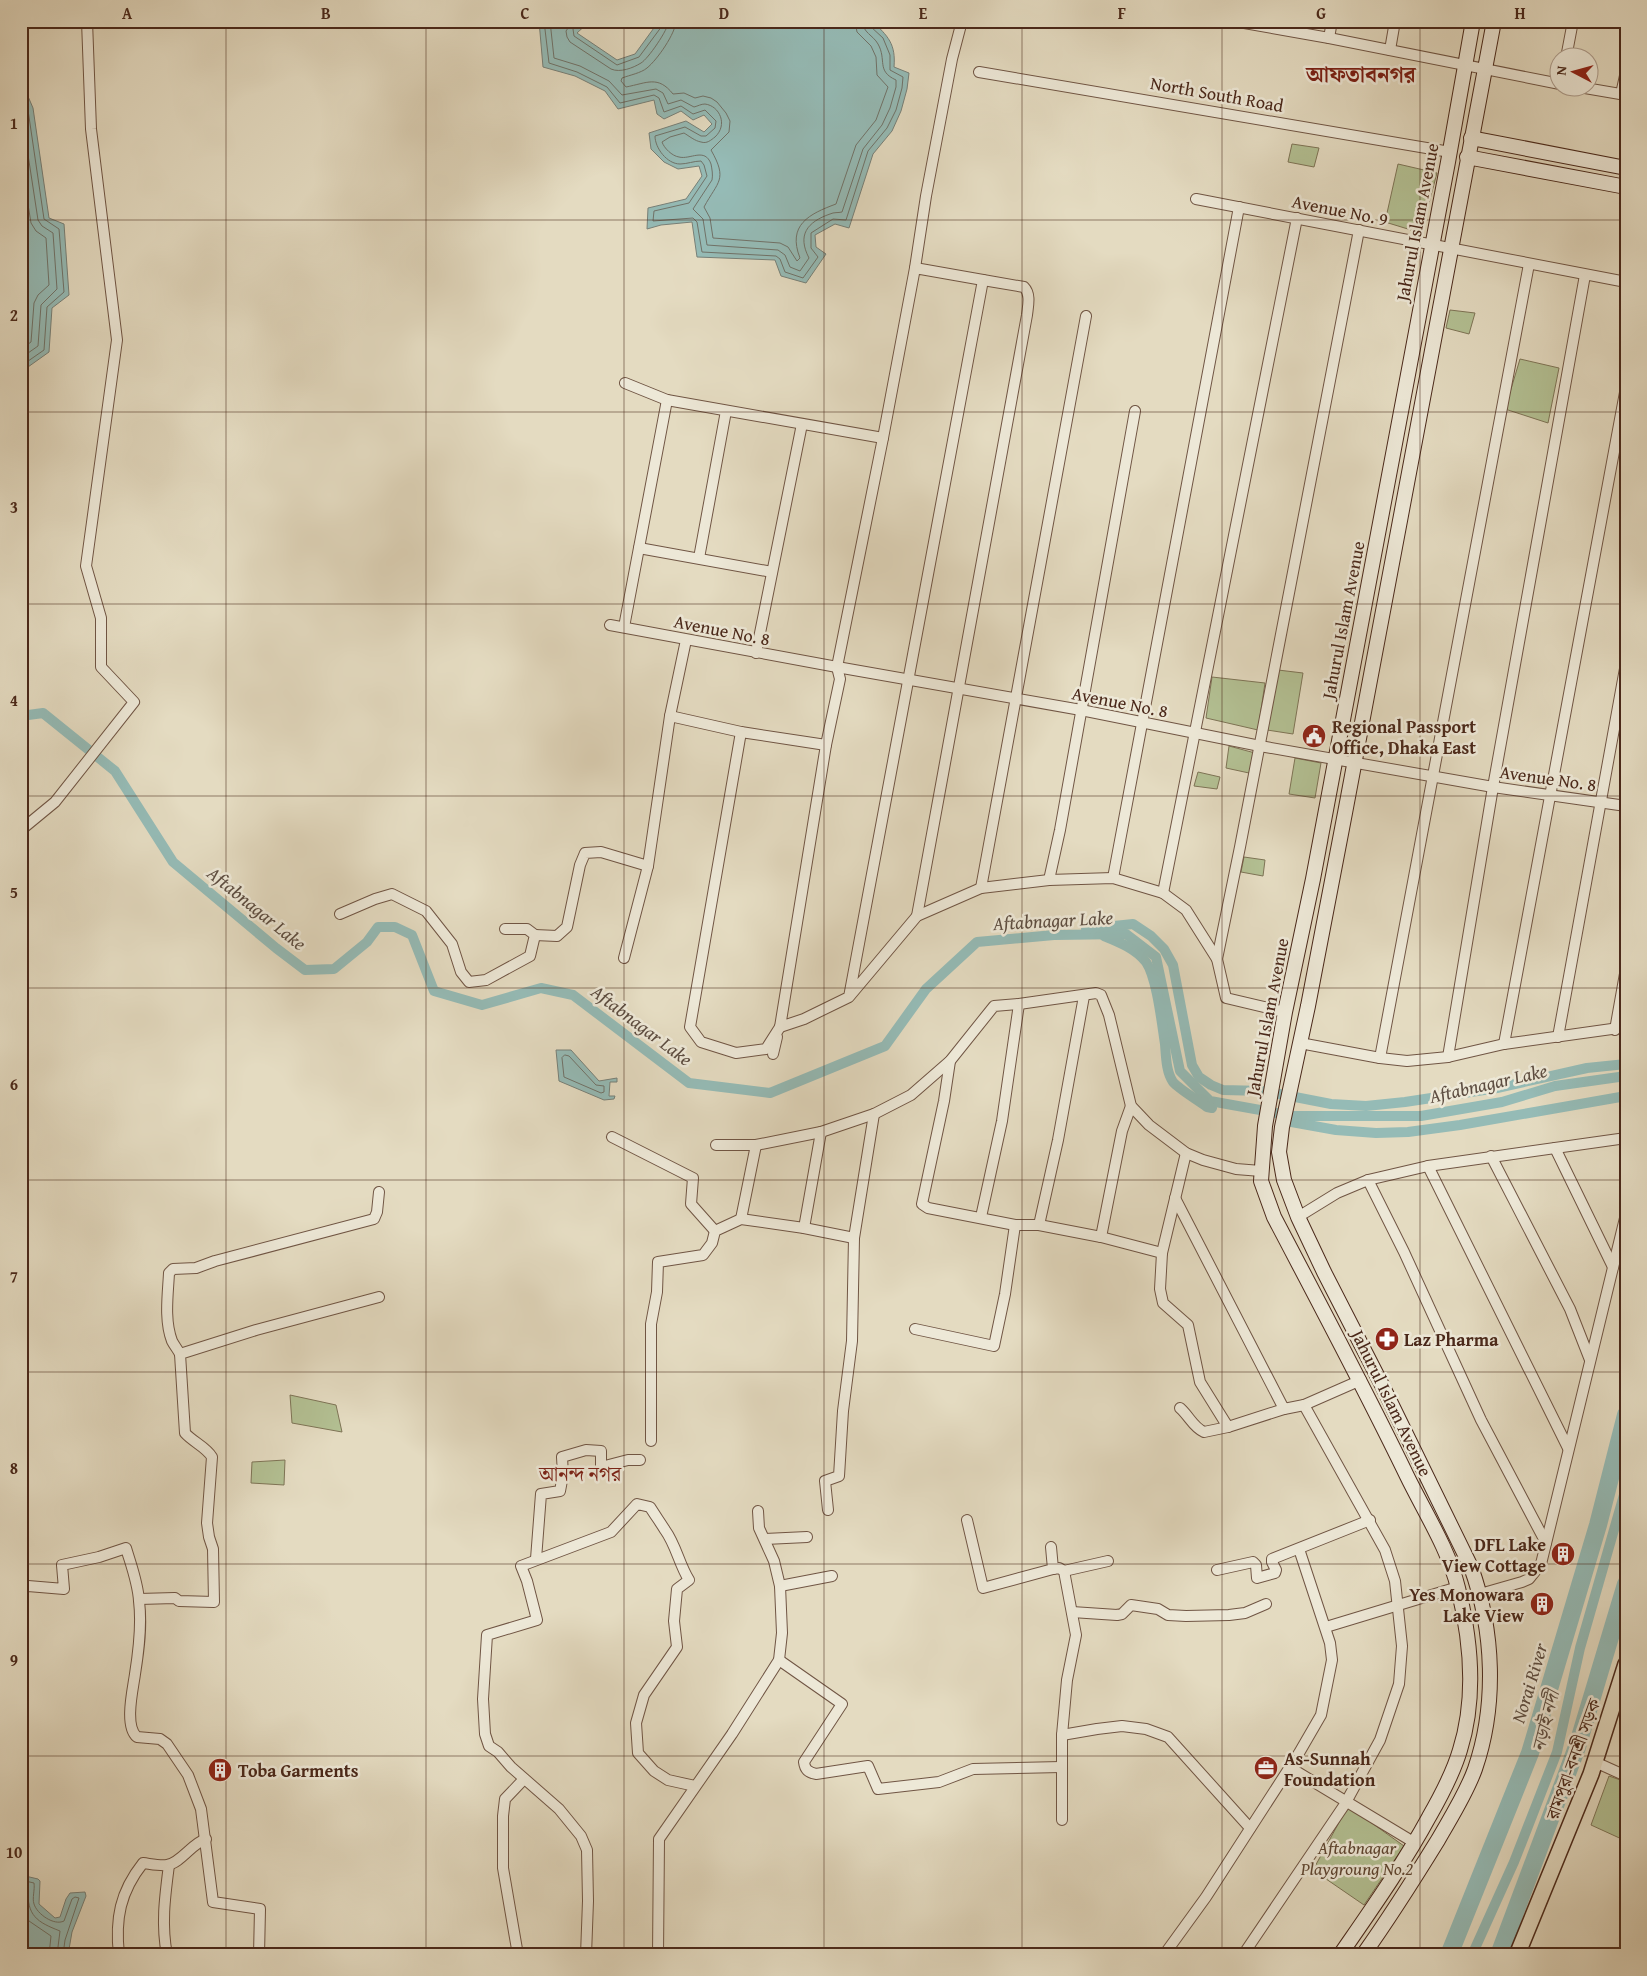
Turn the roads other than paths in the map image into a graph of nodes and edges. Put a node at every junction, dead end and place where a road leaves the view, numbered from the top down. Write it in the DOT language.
graph roads {
  1 [pos="87,21"];
  2 [pos="962,21"];
  3 [pos="1233,21"];
  4 [pos="1332,21"];
  5 [pos="1395,21"];
  6 [pos="1473,21"];
  7 [pos="1494,21"];
  8 [pos="1573,21"];
  9 [pos="1270,25"];
  10 [pos="1329,38"];
  11 [pos="1568,48"];
  12 [pos="1390,50"];
  13 [pos="1465,66"];
  14 [pos="1484,70"];
  15 [pos="1626,71"];
  16 [pos="979,72"];
  17 [pos="1550,82"];
  18 [pos="1600,91"];
  19 [pos="1624,95"];
  20 [pos="1471,138"];
  21 [pos="1450,152"];
  22 [pos="1467,157"];
  23 [pos="1626,168"];
  24 [pos="1626,187"];
  25 [pos="1196,200"];
  26 [pos="1239,207"];
  27 [pos="1297,218"];
  28 [pos="1359,230"];
  29 [pos="1432,245"];
  30 [pos="1451,248"];
  31 [pos="1529,264"];
  32 [pos="915,268"];
  33 [pos="1585,274"];
  34 [pos="983,280"];
  35 [pos="1626,282"];
  36 [pos="1086,316"];
  37 [pos="625,383"];
  38 [pos="1626,387"];
  39 [pos="667,400"];
  40 [pos="726,411"];
  41 [pos="1136,411"];
  42 [pos="802,424"];
  43 [pos="883,438"];
  44 [pos="639,548"];
  45 [pos="700,558"];
  46 [pos="772,572"];
  47 [pos="610,625"];
  48 [pos="624,628"];
  49 [pos="686,640"];
  50 [pos="756,653"];
  51 [pos="1626,663"];
  52 [pos="837,668"];
  53 [pos="908,680"];
  54 [pos="958,689"];
  55 [pos="1016,699"];
  56 [pos="1081,710"];
  57 [pos="670,716"];
  58 [pos="1142,723"];
  59 [pos="741,732"];
  60 [pos="1195,732"];
  61 [pos="826,745"];
  62 [pos="1260,746"];
  63 [pos="1335,758"];
  64 [pos="1355,762"];
  65 [pos="1432,776"];
  66 [pos="1493,787"];
  67 [pos="1551,796"];
  68 [pos="1600,802"];
  69 [pos="1626,806"];
  70 [pos="21,830"];
  71 [pos="648,866"];
  72 [pos="1113,878"];
  73 [pos="1049,880"];
  74 [pos="981,888"];
  75 [pos="1163,893"];
  76 [pos="340,914"];
  77 [pos="917,916"];
  78 [pos="505,929"];
  79 [pos="535,935"];
  80 [pos="624,958"];
  81 [pos="1217,959"];
  82 [pos="1626,968"];
  83 [pos="1084,996"];
  84 [pos="848,997"];
  85 [pos="1019,1004"];
  86 [pos="1285,1012"];
  87 [pos="780,1026"];
  88 [pos="1626,1027"];
  89 [pos="1615,1030"];
  90 [pos="1558,1037"];
  91 [pos="1300,1043"];
  92 [pos="1504,1044"];
  93 [pos="773,1054"];
  94 [pos="1448,1057"];
  95 [pos="1380,1058"];
  96 [pos="950,1061"];
  97 [pos="1131,1106"];
  98 [pos="874,1114"];
  99 [pos="821,1132"];
  100 [pos="612,1137"];
  101 [pos="1626,1138"];
  102 [pos="716,1145"];
  103 [pos="756,1145"];
  104 [pos="1555,1148"];
  105 [pos="1186,1153"];
  106 [pos="1491,1156"];
  107 [pos="1428,1166"];
  108 [pos="1261,1171"];
  109 [pos="1368,1180"];
  110 [pos="379,1192"];
  111 [pos="1175,1198"];
  112 [pos="1626,1214"];
  113 [pos="981,1217"];
  114 [pos="1298,1217"];
  115 [pos="741,1219"];
  116 [pos="1015,1225"];
  117 [pos="1039,1225"];
  118 [pos="804,1228"];
  119 [pos="715,1231"];
  120 [pos="1101,1237"];
  121 [pos="854,1238"];
  122 [pos="1162,1253"];
  123 [pos="1613,1267"];
  124 [pos="379,1297"];
  125 [pos="915,1329"];
  126 [pos="180,1354"];
  127 [pos="1590,1360"];
  128 [pos="1360,1380"];
  129 [pos="1304,1405"];
  130 [pos="1180,1408"];
  131 [pos="1284,1409"];
  132 [pos="1228,1427"];
  133 [pos="651,1442"];
  134 [pos="1568,1448"];
  135 [pos="640,1460"];
  136 [pos="828,1510"];
  137 [pos="758,1511"];
  138 [pos="967,1520"];
  139 [pos="1370,1520"];
  140 [pos="808,1537"];
  141 [pos="765,1539"];
  142 [pos="1546,1542"];
  143 [pos="1051,1547"];
  144 [pos="1299,1549"];
  145 [pos="536,1559"];
  146 [pos="1108,1561"];
  147 [pos="1053,1569"];
  148 [pos="1217,1570"];
  149 [pos="1064,1571"];
  150 [pos="832,1576"];
  151 [pos="780,1586"];
  152 [pos="1458,1587"];
  153 [pos="21,1588"];
  154 [pos="1480,1594"];
  155 [pos="139,1599"];
  156 [pos="1266,1604"];
  157 [pos="1397,1606"];
  158 [pos="1072,1612"];
  159 [pos="1326,1627"];
  160 [pos="779,1660"];
  161 [pos="1626,1664"];
  162 [pos="1062,1735"];
  163 [pos="1595,1762"];
  164 [pos="1061,1767"];
  165 [pos="1289,1768"];
  166 [pos="1626,1776"];
  167 [pos="524,1779"];
  168 [pos="695,1786"];
  169 [pos="1347,1802"];
  170 [pos="1062,1820"];
  171 [pos="1250,1828"];
  172 [pos="206,1839"];
  173 [pos="1415,1843"];
  174 [pos="169,1865"];
  175 [pos="1554,1866"];
  176 [pos="119,1955"];
  177 [pos="167,1955"];
  178 [pos="259,1955"];
  179 [pos="518,1955"];
  180 [pos="586,1955"];
  181 [pos="658,1955"];
  182 [pos="1164,1955"];
  183 [pos="1242,1955"];
  184 [pos="1340,1955"];
  185 [pos="1363,1955"];
  186 [pos="1509,1955"];
  187 [pos="1517,1955"];
  1 -- 70 [label="street"];
  2 -- 32 [label="street"];
  3 -- 9 [label="street"];
  4 -- 10 [label="street"];
  5 -- 12 [label="street"];
  6 -- 13 [label="street, Jahurul Islam Avenue"];
  7 -- 14 [label="street, Jahurul Islam Avenue"];
  8 -- 11 [label="street"];
  9 -- 10 [label="street"];
  10 -- 12 [label="street"];
  12 -- 13 [label="street"];
  13 -- 14 [label="street"];
  13 -- 21 [label="street, Jahurul Islam Avenue"];
  14 -- 17 [label="street"];
  14 -- 20 [label="street, Jahurul Islam Avenue"];
  15 -- 19 [label="street"];
  16 -- 21 [label="street, North South Road"];
  18 -- 19 [label="street"];
  20 -- 22 [label="street, Jahurul Islam Avenue"];
  20 -- 23 [label="street"];
  21 -- 29 [label="street, Jahurul Islam Avenue"];
  22 -- 24 [label="street"];
  22 -- 30 [label="street, Jahurul Islam Avenue"];
  25 -- 26 [label="street, Avenue No. 9"];
  26 -- 27 [label="street, Avenue No. 9"];
  26 -- 58 [label="street"];
  27 -- 28 [label="street, Avenue No. 9"];
  27 -- 60 [label="street"];
  28 -- 29 [label="street, Avenue No. 9"];
  28 -- 62 [label="street"];
  29 -- 30 [label="street, Avenue No. 9"];
  29 -- 63 [label="street, Jahurul Islam Avenue"];
  30 -- 31 [label="street, Avenue No. 9"];
  30 -- 64 [label="street, Jahurul Islam Avenue"];
  31 -- 33 [label="street, Avenue No. 9"];
  31 -- 65 [label="street"];
  32 -- 34 [label="street"];
  32 -- 43 [label="street"];
  33 -- 35 [label="street, Avenue No. 9"];
  33 -- 66 [label="street"];
  34 -- 53 [label="street"];
  34 -- 54 [label="street"];
  36 -- 55 [label="street"];
  37 -- 39 [label="street"];
  38 -- 67 [label="street"];
  39 -- 40 [label="street"];
  39 -- 44 [label="street"];
  40 -- 42 [label="street"];
  40 -- 45 [label="street"];
  41 -- 56 [label="street"];
  42 -- 43 [label="street"];
  42 -- 46 [label="street"];
  43 -- 52 [label="street"];
  44 -- 45 [label="street"];
  44 -- 48 [label="street"];
  45 -- 46 [label="street"];
  46 -- 50 [label="street"];
  47 -- 48 [label="street, Avenue No. 8"];
  48 -- 49 [label="street, Avenue No. 8"];
  49 -- 50 [label="street, Avenue No. 8"];
  49 -- 57 [label="street"];
  50 -- 52 [label="street, Avenue No. 8"];
  51 -- 68 [label="street"];
  52 -- 53 [label="street, Avenue No. 8"];
  52 -- 61 [label="street"];
  53 -- 54 [label="street, Avenue No. 8"];
  53 -- 84 [label="street"];
  54 -- 55 [label="street, Avenue No. 8"];
  54 -- 77 [label="street"];
  55 -- 56 [label="street, Avenue No. 8"];
  55 -- 74 [label="street"];
  56 -- 58 [label="street, Avenue No. 8"];
  56 -- 73 [label="street"];
  57 -- 59 [label="street"];
  57 -- 71 [label="street"];
  58 -- 60 [label="street, Avenue No. 8"];
  58 -- 72 [label="street"];
  59 -- 61 [label="street"];
  59 -- 87 [label="street"];
  60 -- 62 [label="street, Avenue No. 8"];
  60 -- 75 [label="street"];
  61 -- 87 [label="street"];
  62 -- 63 [label="street, Avenue No. 8"];
  62 -- 81 [label="street"];
  63 -- 64 [label="street, Avenue No. 8"];
  63 -- 86 [label="street, Jahurul Islam Avenue"];
  64 -- 65 [label="street, Avenue No. 8"];
  64 -- 91 [label="street, Jahurul Islam Avenue"];
  65 -- 66 [label="street, Avenue No. 8"];
  65 -- 95 [label="street"];
  66 -- 67 [label="street, Avenue No. 8"];
  66 -- 94 [label="street"];
  67 -- 68 [label="street, Avenue No. 8"];
  67 -- 92 [label="street"];
  68 -- 69 [label="street, Avenue No. 8"];
  68 -- 90 [label="street"];
  71 -- 79 [label="street"];
  71 -- 80 [label="street"];
  72 -- 73 [label="street"];
  72 -- 75 [label="street"];
  73 -- 74 [label="street"];
  74 -- 77 [label="street"];
  75 -- 81 [label="street"];
  76 -- 79 [label="street"];
  77 -- 84 [label="street"];
  78 -- 79 [label="street"];
  81 -- 86 [label="street"];
  82 -- 89 [label="street"];
  83 -- 85 [label="street"];
  83 -- 97 [label="street"];
  83 -- 117 [label="street"];
  84 -- 87 [label="street"];
  85 -- 96 [label="street"];
  85 -- 113 [label="street"];
  86 -- 108 [label="street, Jahurul Islam Avenue"];
  87 -- 93 [label="street"];
  88 -- 89 [label="street"];
  89 -- 90 [label="street"];
  90 -- 92 [label="street"];
  91 -- 95 [label="street"];
  91 -- 114 [label="street, Jahurul Islam Avenue"];
  92 -- 94 [label="street"];
  94 -- 95 [label="street"];
  96 -- 98 [label="street"];
  96 -- 113 [label="street"];
  97 -- 105 [label="street"];
  97 -- 120 [label="street"];
  98 -- 99 [label="street"];
  98 -- 121 [label="street"];
  99 -- 103 [label="street"];
  99 -- 118 [label="street"];
  100 -- 119 [label="street"];
  101 -- 104 [label="street"];
  102 -- 103 [label="street"];
  103 -- 115 [label="street"];
  104 -- 106 [label="street"];
  104 -- 123 [label="street"];
  105 -- 108 [label="street"];
  105 -- 111 [label="street"];
  106 -- 107 [label="street"];
  106 -- 127 [label="street"];
  107 -- 109 [label="street"];
  107 -- 134 [label="street"];
  108 -- 128 [label="street, Jahurul Islam Avenue"];
  109 -- 114 [label="street"];
  109 -- 142 [label="street"];
  110 -- 126 [label="street"];
  111 -- 122 [label="street"];
  111 -- 131 [label="street"];
  112 -- 123 [label="street"];
  113 -- 116 [label="street"];
  114 -- 154 [label="street, Jahurul Islam Avenue"];
  115 -- 118 [label="street"];
  115 -- 119 [label="street"];
  116 -- 117 [label="street"];
  116 -- 125 [label="street"];
  117 -- 120 [label="street"];
  118 -- 121 [label="street"];
  119 -- 133 [label="street"];
  120 -- 122 [label="street"];
  121 -- 136 [label="street"];
  122 -- 132 [label="street"];
  123 -- 127 [label="street"];
  124 -- 126 [label="street"];
  126 -- 155 [label="street"];
  127 -- 134 [label="street"];
  128 -- 129 [label="street"];
  128 -- 152 [label="street, Jahurul Islam Avenue"];
  129 -- 131 [label="street"];
  129 -- 139 [label="street"];
  130 -- 132 [label="street"];
  131 -- 132 [label="street"];
  134 -- 142 [label="street"];
  135 -- 145 [label="street"];
  137 -- 141 [label="street"];
  138 -- 147 [label="street"];
  139 -- 144 [label="street"];
  139 -- 157 [label="street"];
  140 -- 141 [label="street"];
  141 -- 151 [label="street"];
  142 -- 154 [label="street"];
  143 -- 147 [label="street"];
  144 -- 148 [label="street"];
  144 -- 159 [label="street"];
  145 -- 167 [label="street"];
  145 -- 168 [label="street"];
  146 -- 149 [label="street"];
  147 -- 149 [label="street"];
  149 -- 158 [label="street"];
  150 -- 151 [label="street"];
  151 -- 160 [label="street"];
  152 -- 157 [label="street"];
  152 -- 173 [label="street, Jahurul Islam Avenue"];
  153 -- 155 [label="street"];
  154 -- 185 [label="street, Jahurul Islam Avenue"];
  155 -- 172 [label="street"];
  156 -- 158 [label="street"];
  157 -- 159 [label="street"];
  157 -- 169 [label="street"];
  158 -- 162 [label="street"];
  159 -- 165 [label="street"];
  160 -- 164 [label="street"];
  160 -- 168 [label="street"];
  161 -- 163 [label="main road, রামপুরা-বনশ্রী সড়ক"];
  162 -- 164 [label="street"];
  162 -- 171 [label="street"];
  163 -- 166 [label="street"];
  163 -- 175 [label="main road, রামপুরা-বনশ্রী সড়ক"];
  164 -- 170 [label="street"];
  165 -- 169 [label="street"];
  165 -- 171 [label="street"];
  167 -- 179 [label="street"];
  167 -- 180 [label="street"];
  168 -- 181 [label="street"];
  169 -- 173 [label="street"];
  169 -- 183 [label="street"];
  171 -- 182 [label="street"];
  172 -- 174 [label="street"];
  172 -- 178 [label="street"];
  173 -- 184 [label="street, Jahurul Islam Avenue"];
  174 -- 176 [label="street"];
  174 -- 177 [label="street"];
  175 -- 186 [label="main road, রামপুরা-বনশ্রী সড়ক"];
  175 -- 187 [label="main road, রামপুরা-বনশ্রী সড়ক"];
}
